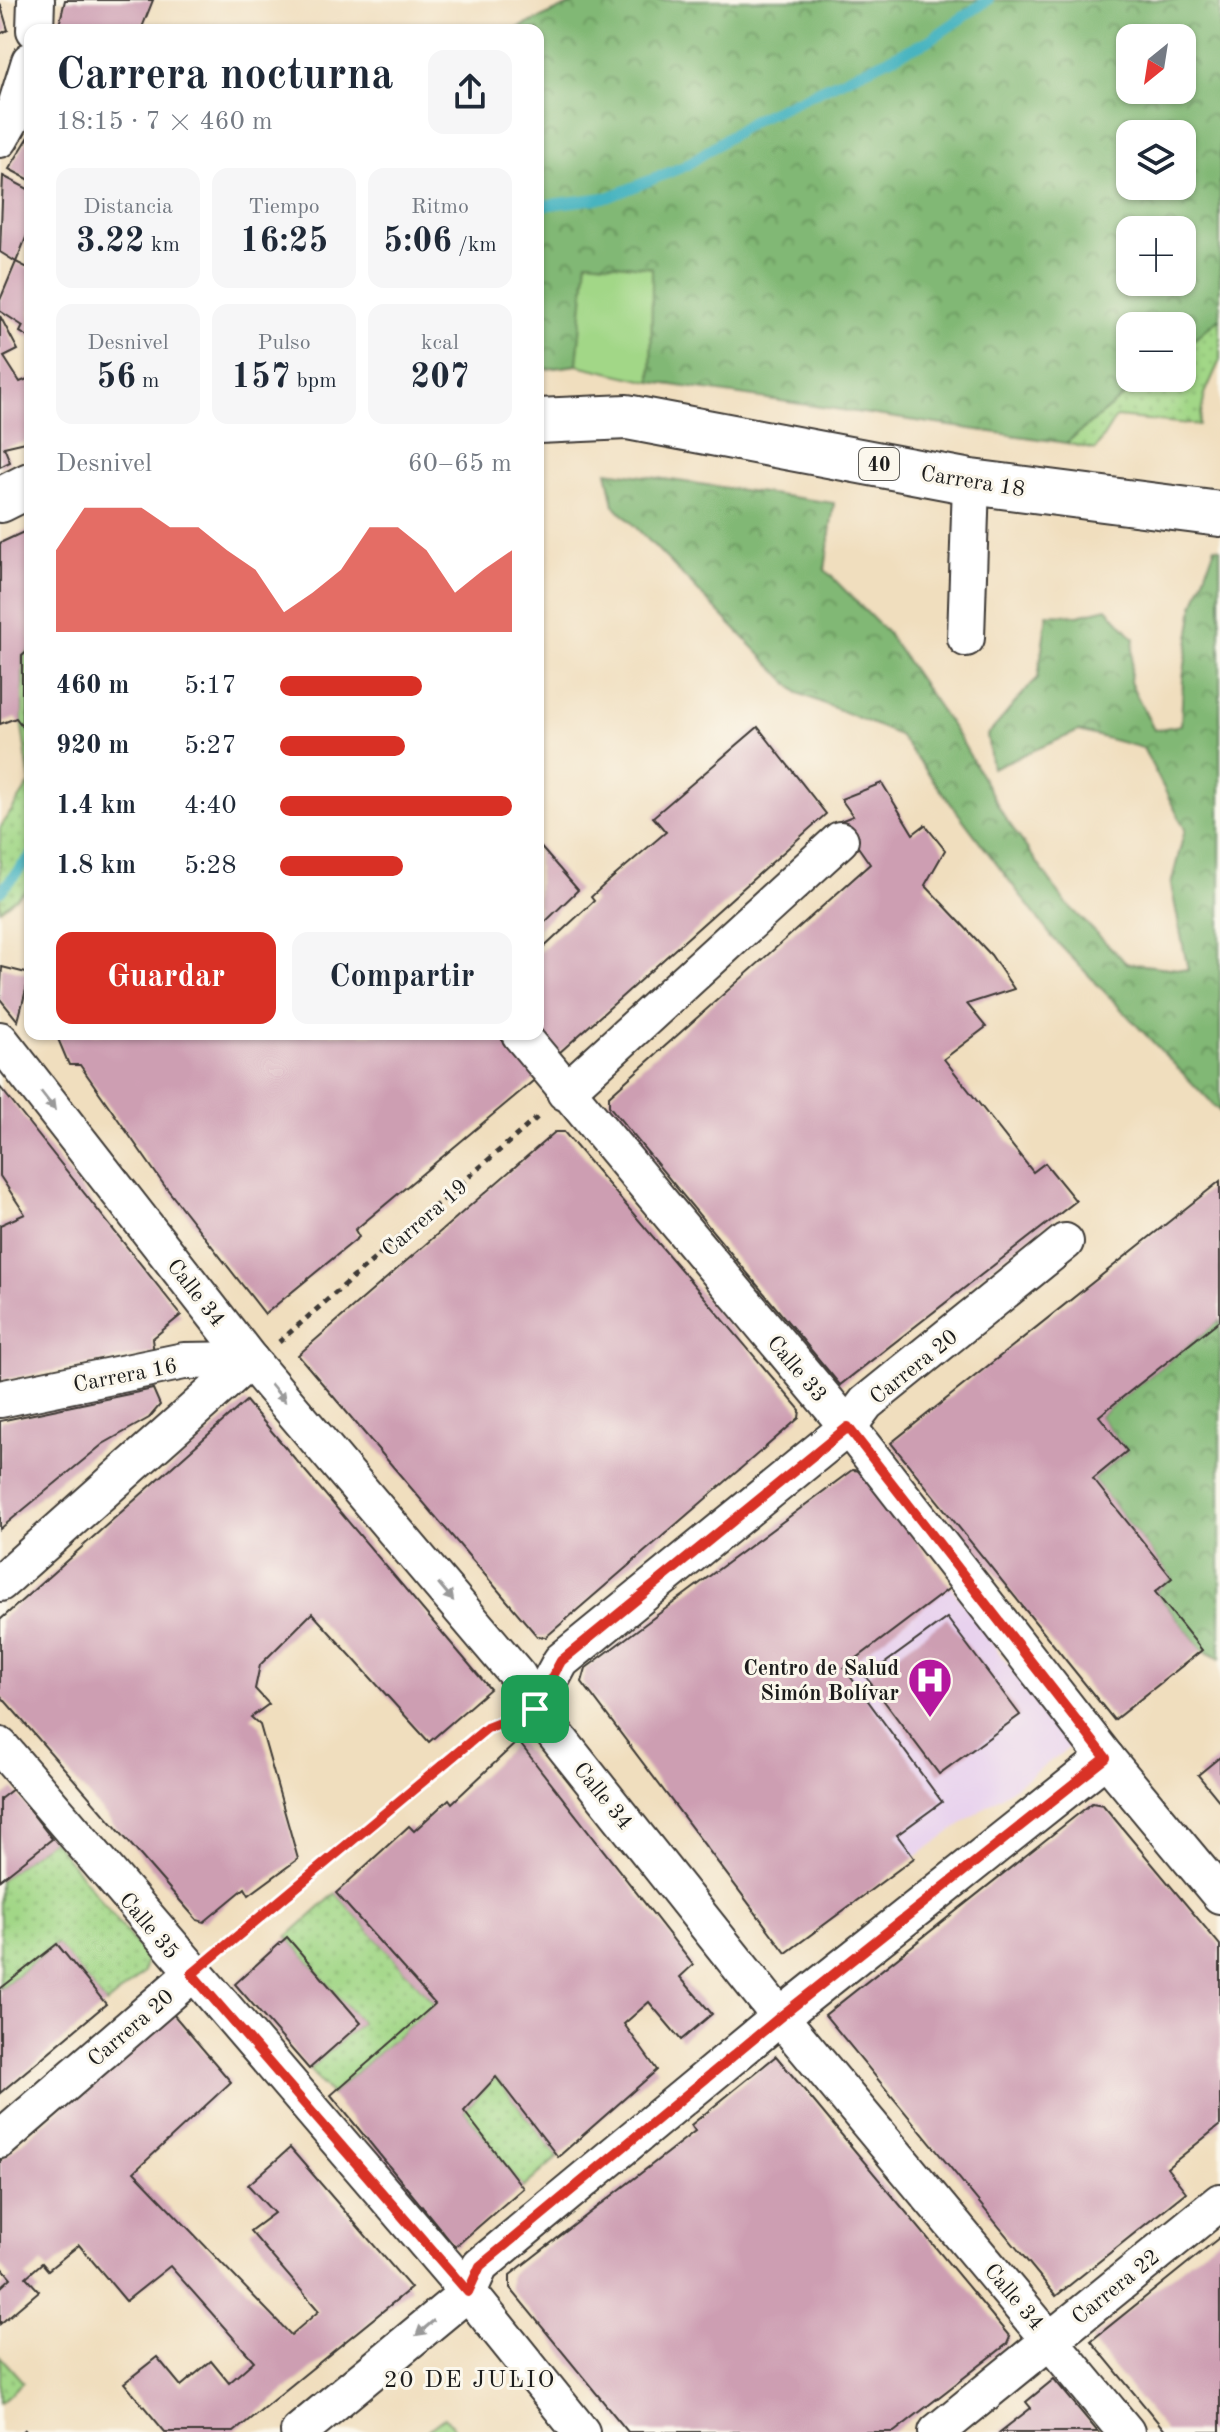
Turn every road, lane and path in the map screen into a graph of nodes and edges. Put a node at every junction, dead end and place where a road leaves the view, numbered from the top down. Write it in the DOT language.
graph roads {
  1 [pos="36,0"];
  2 [pos="35,24"];
  3 [pos="24,80"];
  4 [pos="0,139"];
  5 [pos="544,421"];
  6 [pos="971,482"];
  7 [pos="24,488"];
  8 [pos="0,500"];
  9 [pos="1220,514"];
  10 [pos="966,638"];
  11 [pos="840,840"];
  12 [pos="0,1040"];
  13 [pos="525,1040"];
  14 [pos="565,1092"];
  15 [pos="1065,1242"];
  16 [pos="250,1360"];
  17 [pos="0,1399"];
  18 [pos="848,1427"];
  19 [pos="0,1583"];
  20 [pos="535,1709"];
  21 [pos="0,1746"];
  22 [pos="1106,1758"];
  23 [pos="1220,1895"];
  24 [pos="192,1974"];
  25 [pos="780,2017"];
  26 [pos="0,2140"];
  27 [pos="1220,2202"];
  28 [pos="468,2292"];
  29 [pos="1052,2339"];
  30 [pos="299,2432"];
  31 [pos="581,2432"];
  32 [pos="937,2432"];
  33 [pos="1126,2432"];
  1 -- 2 [label="street"];
  3 -- 4 [label="street"];
  5 -- 6 [label="highway, Carrera 18 / 40"];
  6 -- 9 [label="highway, Carrera 18 / 40"];
  6 -- 10 [label="street"];
  7 -- 8 [label="highway"];
  11 -- 14 [label="street"];
  12 -- 16 [label="street, Calle 34, one-way"];
  13 -- 14 [label="street, Calle 33"];
  14 -- 16 [label="path, Carrera 19"];
  14 -- 18 [label="street, Calle 33"];
  15 -- 18 [label="street, Carrera 20"];
  16 -- 17 [label="street, Carrera 16"];
  16 -- 19 [label="street"];
  16 -- 20 [label="street, Calle 34, one-way"];
  18 -- 20 [label="street, Carrera 20"];
  18 -- 22 [label="street, Calle 33"];
  20 -- 24 [label="path, Carrera 20"];
  20 -- 25 [label="street, Calle 34"];
  21 -- 24 [label="street, Calle 35"];
  22 -- 23 [label="street, Calle 33"];
  22 -- 25 [label="street"];
  24 -- 26 [label="street, Carrera 20"];
  24 -- 28 [label="street, Calle 35"];
  25 -- 28 [label="street"];
  25 -- 29 [label="street, Calle 34"];
  27 -- 29 [label="street, Carrera 22"];
  28 -- 30 [label="street, one-way"];
  28 -- 31 [label="street, Calle 35"];
  29 -- 32 [label="street, Carrera 22"];
  29 -- 33 [label="street, Calle 34"];
}
